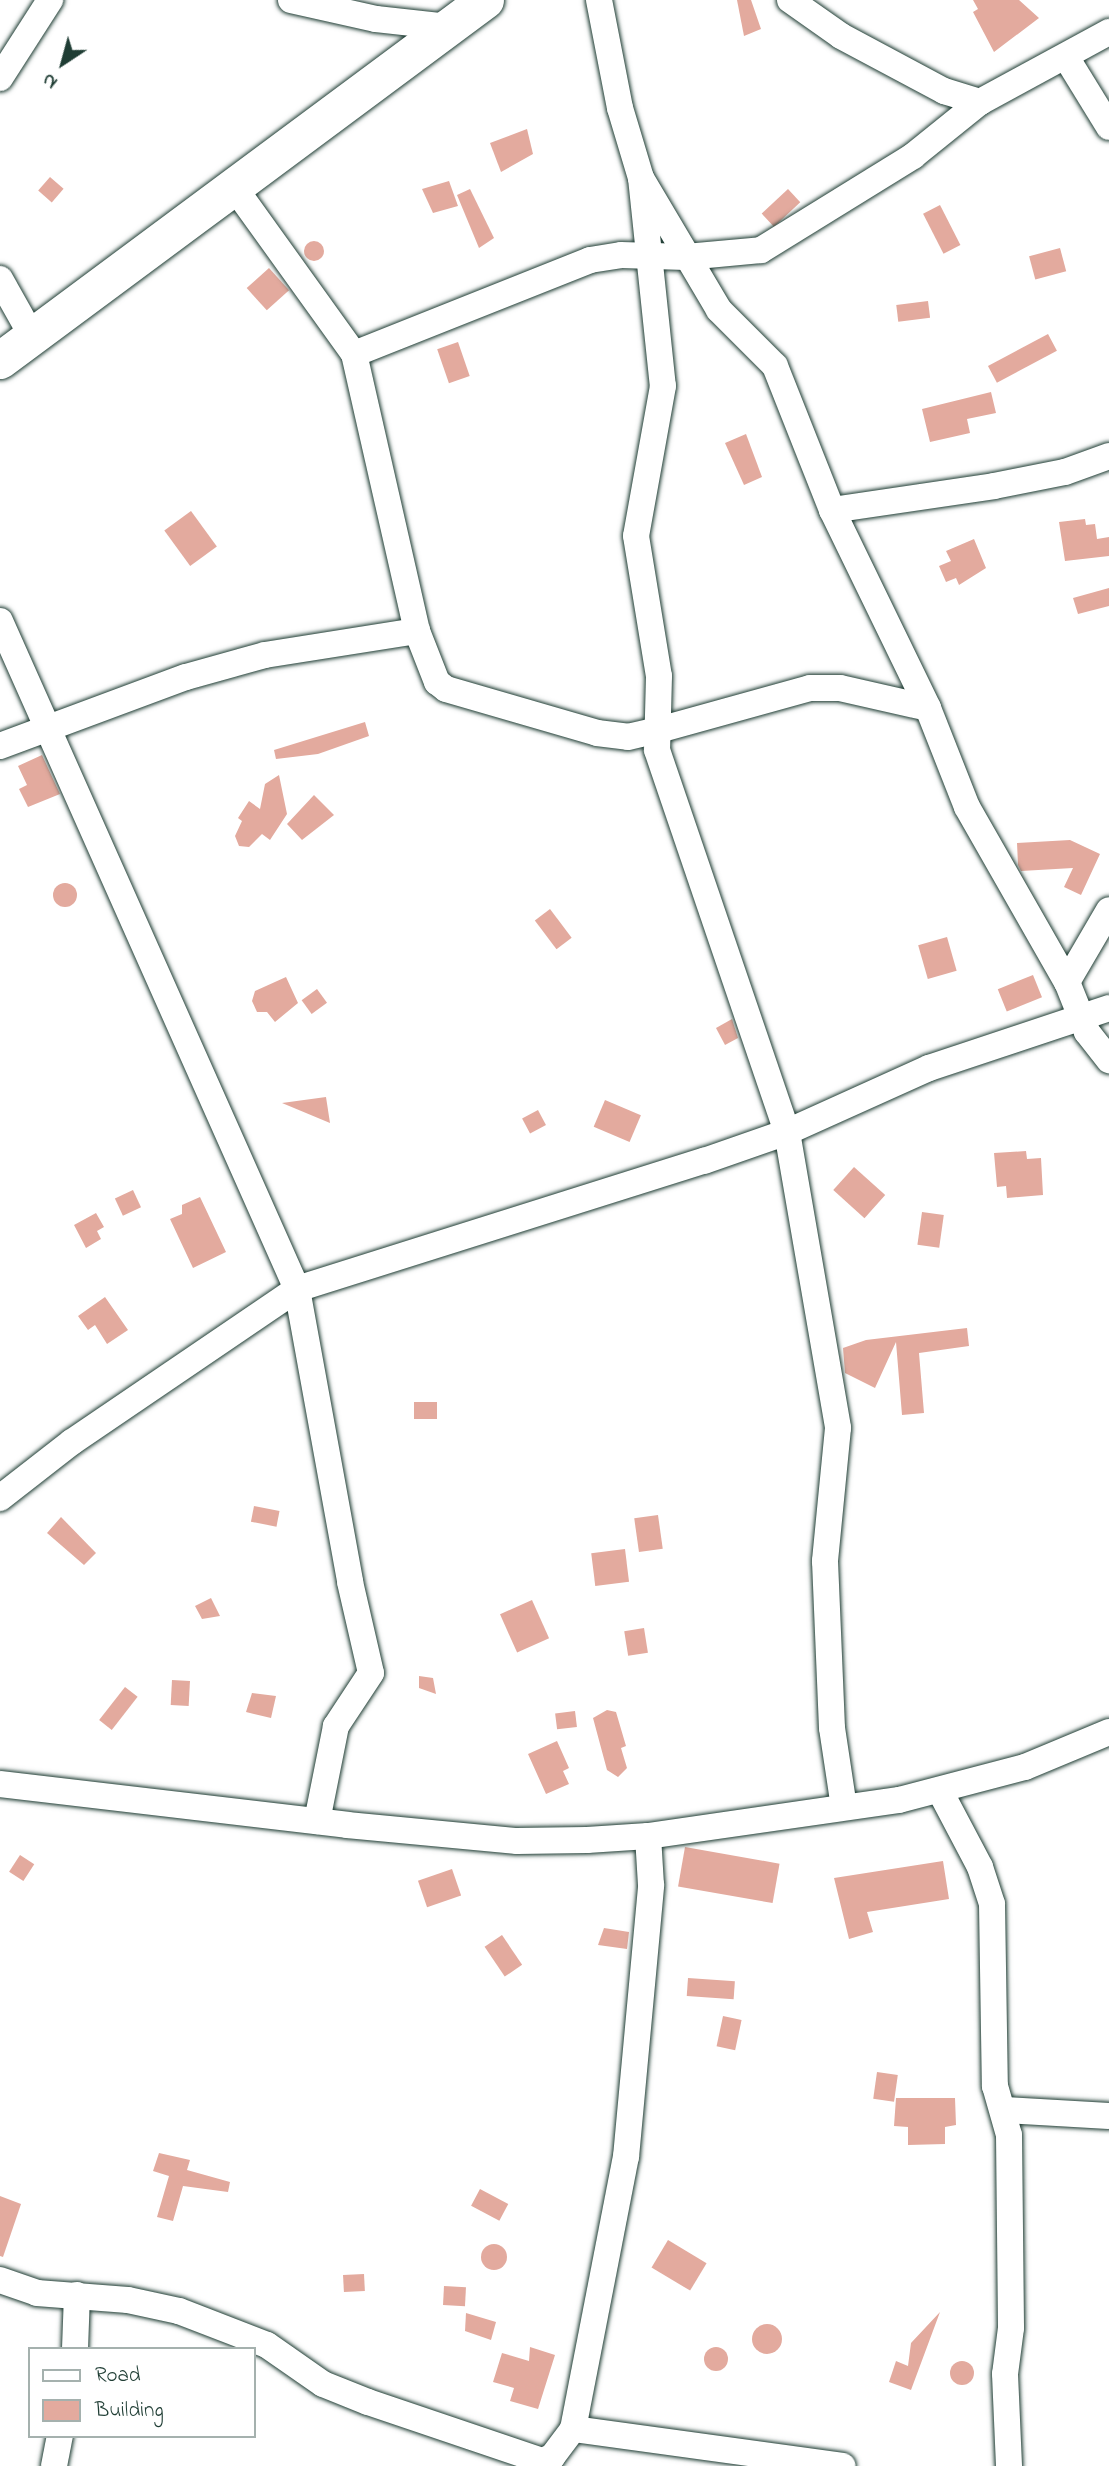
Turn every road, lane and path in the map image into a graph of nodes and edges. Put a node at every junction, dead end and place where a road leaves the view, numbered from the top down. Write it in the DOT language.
graph roads {
  1 [pos="50,0"];
  2 [pos="291,0"];
  3 [pos="485,0"];
  4 [pos="599,0"];
  5 [pos="790,0"];
  6 [pos="449,27"];
  7 [pos="1109,33"];
  8 [pos="1066,57"];
  9 [pos="0,78"];
  10 [pos="980,102"];
  11 [pos="1109,127"];
  12 [pos="641,178"];
  13 [pos="234,187"];
  14 [pos="646,255"];
  15 [pos="686,257"];
  16 [pos="0,279"];
  17 [pos="32,336"];
  18 [pos="354,354"];
  19 [pos="0,360"];
  20 [pos="1109,456"];
  21 [pos="832,510"];
  22 [pos="0,621"];
  23 [pos="417,631"];
  24 [pos="928,708"];
  25 [pos="49,725"];
  26 [pos="655,731"];
  27 [pos="0,746"];
  28 [pos="1109,910"];
  29 [pos="1067,982"];
  30 [pos="1109,1008"];
  31 [pos="1083,1018"];
  32 [pos="1109,1060"];
  33 [pos="787,1132"];
  34 [pos="297,1289"];
  35 [pos="2,1494"];
  36 [pos="1109,1732"];
  37 [pos="0,1784"];
  38 [pos="940,1791"];
  39 [pos="844,1807"];
  40 [pos="317,1821"];
  41 [pos="648,1836"];
  42 [pos="1005,2110"];
  43 [pos="1109,2116"];
  44 [pos="0,2280"];
  45 [pos="77,2295"];
  46 [pos="75,2347"];
  47 [pos="573,2429"];
  48 [pos="60,2438"];
  49 [pos="542,2464"];
  50 [pos="54,2466"];
  51 [pos="842,2466"];
  52 [pos="1009,2466"];
  1 -- 9 [label="street"];
  2 -- 6 [label="street"];
  3 -- 6 [label="street"];
  4 -- 12 [label="street"];
  5 -- 10 [label="street"];
  6 -- 13 [label="street"];
  7 -- 8 [label="street"];
  8 -- 10 [label="street"];
  8 -- 11 [label="street"];
  10 -- 15 [label="street"];
  12 -- 14 [label="street"];
  12 -- 15 [label="street"];
  13 -- 17 [label="street"];
  13 -- 18 [label="street"];
  14 -- 15 [label="street"];
  14 -- 18 [label="street"];
  14 -- 26 [label="street"];
  15 -- 21 [label="street"];
  16 -- 17 [label="street"];
  17 -- 19 [label="street"];
  18 -- 23 [label="street"];
  20 -- 21 [label="street"];
  21 -- 24 [label="street"];
  22 -- 25 [label="street"];
  23 -- 25 [label="street"];
  23 -- 26 [label="street"];
  24 -- 26 [label="street"];
  24 -- 29 [label="street"];
  25 -- 27 [label="street"];
  25 -- 34 [label="street"];
  26 -- 33 [label="street"];
  28 -- 29 [label="street"];
  29 -- 31 [label="street"];
  30 -- 31 [label="street"];
  31 -- 32 [label="street"];
  31 -- 33 [label="street"];
  33 -- 34 [label="street"];
  33 -- 39 [label="street"];
  34 -- 35 [label="street"];
  34 -- 40 [label="street"];
  36 -- 38 [label="street"];
  37 -- 40 [label="street"];
  38 -- 39 [label="street"];
  38 -- 42 [label="street"];
  39 -- 41 [label="street"];
  40 -- 41 [label="street"];
  41 -- 47 [label="street"];
  42 -- 43 [label="street"];
  42 -- 52 [label="street"];
  44 -- 45 [label="street"];
  45 -- 46 [label="street"];
  45 -- 49 [label="street"];
  47 -- 49 [label="street"];
  47 -- 51 [label="street"];
  48 -- 50 [label="street"];
}
